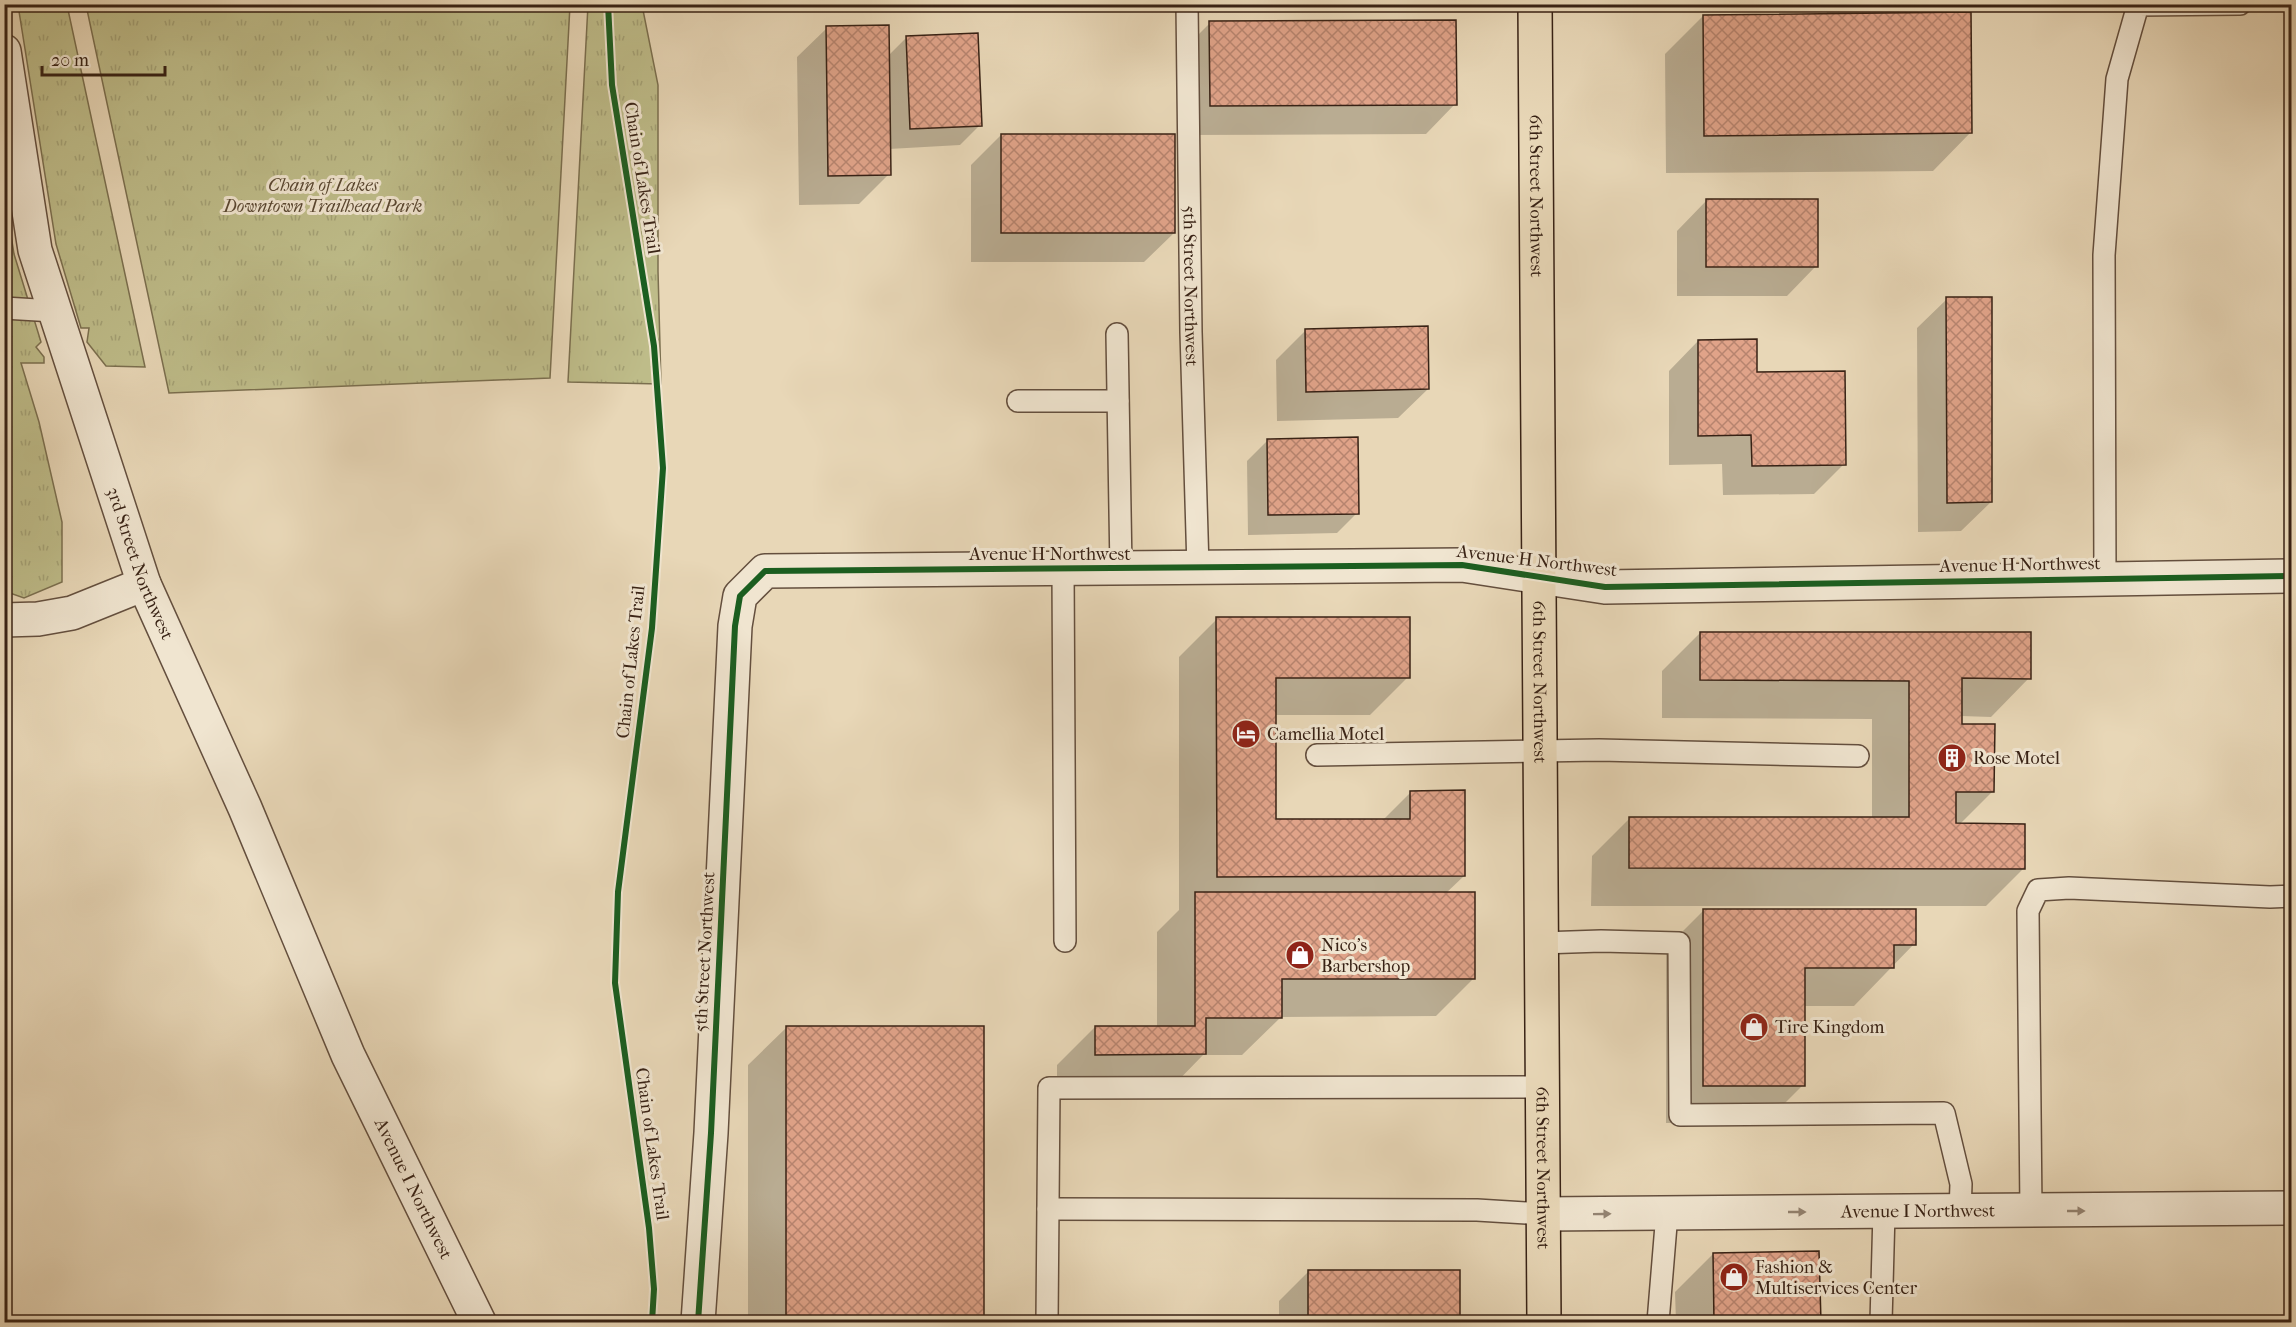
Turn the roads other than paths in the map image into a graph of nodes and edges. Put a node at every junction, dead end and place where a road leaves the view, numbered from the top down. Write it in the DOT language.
graph roads {
  1 [pos="1187,4"];
  2 [pos="1535,4"];
  3 [pos="2240,4"];
  4 [pos="2138,5"];
  5 [pos="4,51"];
  6 [pos="4,308"];
  7 [pos="54,311"];
  8 [pos="1117,334"];
  9 [pos="1018,401"];
  10 [pos="1118,401"];
  11 [pos="1198,568"];
  12 [pos="1063,569"];
  13 [pos="1121,569"];
  14 [pos="2292,576"];
  15 [pos="1540,578"];
  16 [pos="2105,579"];
  17 [pos="144,584"];
  18 [pos="749,586"];
  19 [pos="4,620"];
  20 [pos="1540,752"];
  21 [pos="1317,755"];
  22 [pos="1858,756"];
  23 [pos="2292,896"];
  24 [pos="1065,941"];
  25 [pos="1542,943"];
  26 [pos="348,1055"];
  27 [pos="1542,1087"];
  28 [pos="2292,1208"];
  29 [pos="1048,1209"];
  30 [pos="2031,1211"];
  31 [pos="1884,1212"];
  32 [pos="1960,1212"];
  33 [pos="1666,1213"];
  34 [pos="1543,1214"];
  35 [pos="479,1323"];
  36 [pos="698,1323"];
  37 [pos="1047,1323"];
  38 [pos="1544,1323"];
  39 [pos="1658,1323"];
  40 [pos="1881,1323"];
  1 -- 11 [label="lane, 5th Street Northwest"];
  2 -- 15 [label="highway, 6th Street Northwest"];
  3 -- 4 [label="lane"];
  4 -- 16 [label="lane"];
  5 -- 7 [label="street, 3rd Street Northwest"];
  6 -- 7 [label="lane"];
  7 -- 17 [label="street, 3rd Street Northwest"];
  8 -- 10 [label="lane"];
  9 -- 10 [label="lane"];
  10 -- 13 [label="lane"];
  11 -- 13 [label="street, Avenue H Northwest"];
  11 -- 15 [label="street, Avenue H Northwest"];
  12 -- 13 [label="street, Avenue H Northwest"];
  12 -- 18 [label="street, Avenue H Northwest"];
  12 -- 24 [label="lane"];
  14 -- 16 [label="street, Avenue H Northwest"];
  15 -- 16 [label="street, Avenue H Northwest"];
  15 -- 20 [label="highway, 6th Street Northwest"];
  17 -- 19 [label="street"];
  17 -- 26 [label="street, 3rd Street Northwest"];
  18 -- 36 [label="street, 5th Street Northwest"];
  20 -- 21 [label="lane"];
  20 -- 22 [label="lane"];
  20 -- 25 [label="highway, 6th Street Northwest"];
  23 -- 30 [label="lane"];
  25 -- 27 [label="highway, 6th Street Northwest"];
  25 -- 32 [label="lane"];
  26 -- 35 [label="street, Avenue I Northwest"];
  27 -- 29 [label="lane"];
  27 -- 34 [label="highway, 6th Street Northwest"];
  30 -- 28 [label="street, Avenue I Northwest, one-way"];
  29 -- 34 [label="lane"];
  29 -- 37 [label="lane"];
  30 -- 32 [label="street, Avenue I Northwest"];
  31 -- 32 [label="street, Avenue I Northwest"];
  33 -- 31 [label="street, Avenue I Northwest, one-way"];
  31 -- 40 [label="lane"];
  34 -- 33 [label="street, Avenue I Northwest, one-way"];
  33 -- 39 [label="lane"];
  34 -- 38 [label="highway, 6th Street Northwest"];
}
